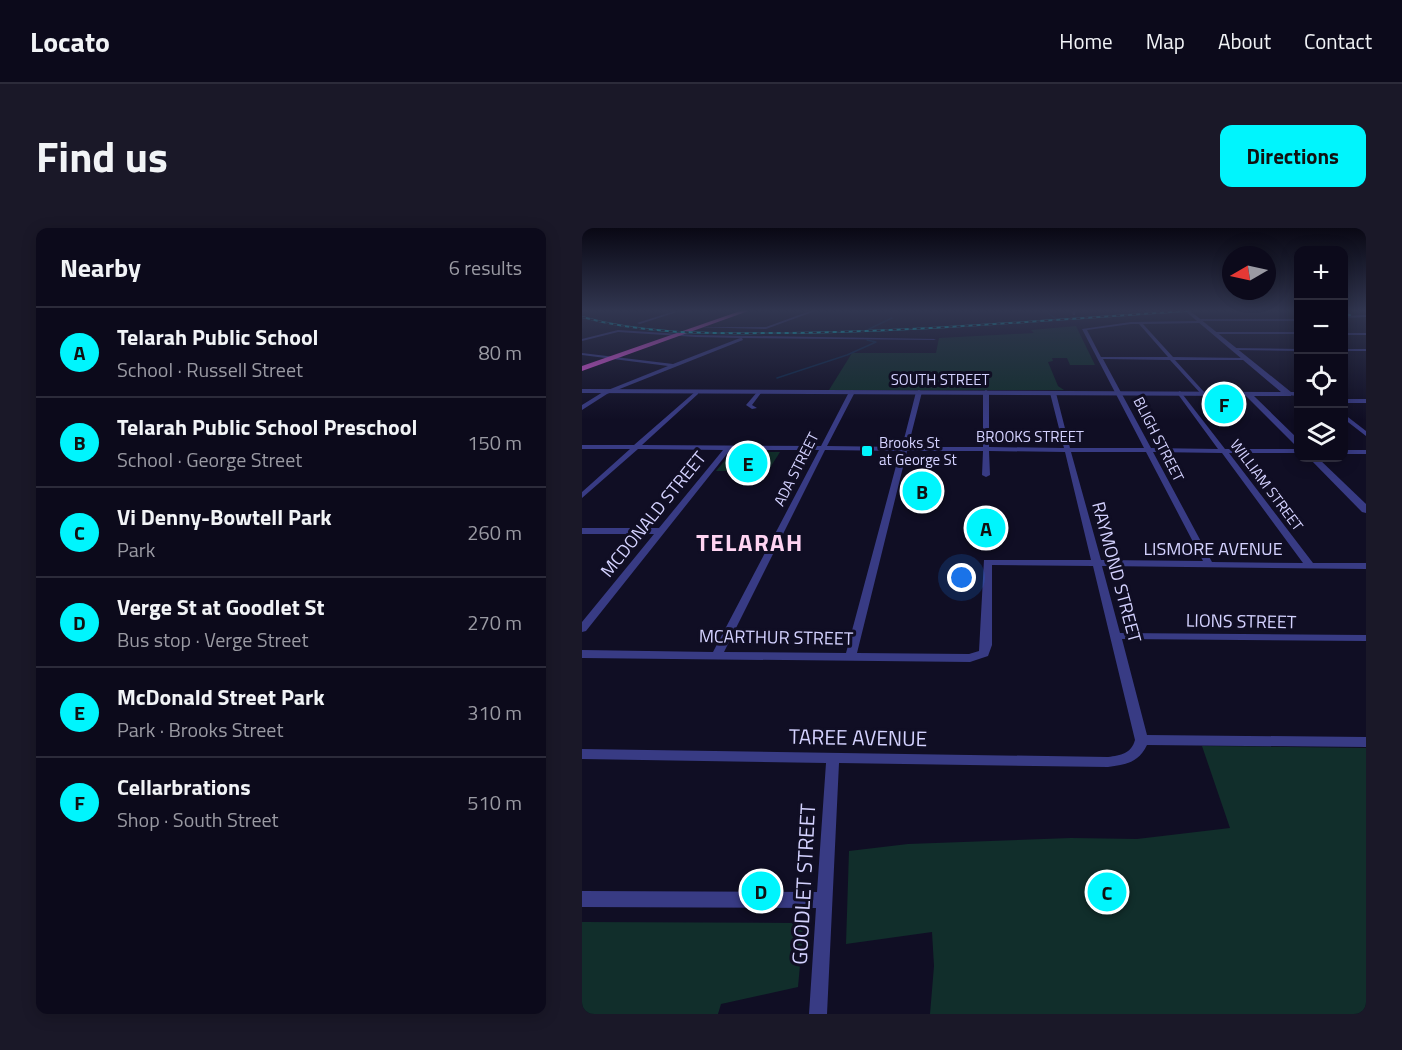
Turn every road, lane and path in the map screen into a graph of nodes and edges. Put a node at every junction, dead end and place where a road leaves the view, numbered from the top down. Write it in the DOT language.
graph roads {
  1 [pos="644,347"];
  2 [pos="722,347"];
  3 [pos="1095,347"];
  4 [pos="1162,347"];
  5 [pos="1231,347"];
  6 [pos="1234,349"];
  7 [pos="1294,350"];
  8 [pos="1348,350"];
  9 [pos="1366,350"];
  10 [pos="582,354"];
  11 [pos="613,358"];
  12 [pos="1101,358"];
  13 [pos="1172,358"];
  14 [pos="1245,358"];
  15 [pos="674,365"];
  16 [pos="582,368"];
  17 [pos="582,391"];
  18 [pos="609,392"];
  19 [pos="852,392"];
  20 [pos="919,392"];
  21 [pos="986,392"];
  22 [pos="696,393"];
  23 [pos="758,393"];
  24 [pos="1053,393"];
  25 [pos="1120,393"];
  26 [pos="1180,393"];
  27 [pos="1203,394"];
  28 [pos="1248,394"];
  29 [pos="1288,394"];
  30 [pos="1294,394"];
  31 [pos="1348,401"];
  32 [pos="1366,401"];
  33 [pos="582,408"];
  34 [pos="754,408"];
  35 [pos="1348,419"];
  36 [pos="1366,434"];
  37 [pos="1294,438"];
  38 [pos="582,447"];
  39 [pos="635,448"];
  40 [pos="728,448"];
  41 [pos="822,448"];
  42 [pos="903,449"];
  43 [pos="986,450"];
  44 [pos="1067,450"];
  45 [pos="1150,451"];
  46 [pos="1224,451"];
  47 [pos="1294,452"];
  48 [pos="1348,452"];
  49 [pos="1366,452"];
  50 [pos="1317,462"];
  51 [pos="986,475"];
  52 [pos="582,496"];
  53 [pos="1366,510"];
  54 [pos="582,531"];
  55 [pos="660,531"];
  56 [pos="1096,563"];
  57 [pos="1209,564"];
  58 [pos="1310,565"];
  59 [pos="1366,566"];
  60 [pos="582,629"];
  61 [pos="1116,636"];
  62 [pos="1366,638"];
  63 [pos="582,654"];
  64 [pos="717,655"];
  65 [pos="851,656"];
  66 [pos="970,658"];
  67 [pos="1142,740"];
  68 [pos="1366,742"];
  69 [pos="582,754"];
  70 [pos="833,757"];
  71 [pos="582,899"];
  72 [pos="824,900"];
  73 [pos="818,1014"];
  1 -- 11 [label="highway"];
  2 -- 15 [label="street"];
  3 -- 12 [label="street, BLIGH STREET"];
  4 -- 13 [label="street"];
  5 -- 6 [label="street"];
  6 -- 7 [label="street"];
  6 -- 14 [label="street"];
  8 -- 9 [label="street"];
  10 -- 11 [label="street"];
  11 -- 15 [label="street"];
  11 -- 16 [label="highway"];
  12 -- 13 [label="street"];
  12 -- 25 [label="street, BLIGH STREET"];
  13 -- 14 [label="street"];
  13 -- 27 [label="street"];
  14 -- 29 [label="street"];
  15 -- 18 [label="street"];
  17 -- 18 [label="street, SOUTH STREET"];
  18 -- 22 [label="street, SOUTH STREET"];
  18 -- 33 [label="street"];
  19 -- 20 [label="street, SOUTH STREET"];
  19 -- 23 [label="street, SOUTH STREET"];
  19 -- 41 [label="street, ADA STREET"];
  20 -- 21 [label="street, SOUTH STREET"];
  20 -- 42 [label="street"];
  21 -- 24 [label="street, SOUTH STREET"];
  21 -- 43 [label="street"];
  22 -- 23 [label="street, SOUTH STREET"];
  22 -- 39 [label="street"];
  23 -- 34 [label="street"];
  24 -- 25 [label="street, SOUTH STREET"];
  24 -- 44 [label="street, RAYMOND STREET"];
  25 -- 26 [label="street, SOUTH STREET"];
  25 -- 45 [label="street, BLIGH STREET"];
  26 -- 27 [label="street, SOUTH STREET"];
  26 -- 46 [label="street, WILLIAM STREET"];
  27 -- 28 [label="street, SOUTH STREET"];
  28 -- 29 [label="street, SOUTH STREET"];
  28 -- 37 [label="street"];
  29 -- 30 [label="street, SOUTH STREET"];
  31 -- 32 [label="street"];
  35 -- 36 [label="street"];
  38 -- 39 [label="street, BROOKS STREET"];
  39 -- 40 [label="street, BROOKS STREET"];
  39 -- 52 [label="street"];
  40 -- 41 [label="street, BROOKS STREET"];
  40 -- 55 [label="street, MCDONALD STREET"];
  41 -- 42 [label="street, BROOKS STREET"];
  41 -- 64 [label="street, ADA STREET"];
  42 -- 43 [label="street, BROOKS STREET"];
  42 -- 65 [label="street"];
  43 -- 44 [label="street, BROOKS STREET"];
  43 -- 51 [label="street"];
  44 -- 45 [label="street, BROOKS STREET"];
  44 -- 56 [label="street, RAYMOND STREET"];
  45 -- 46 [label="street, BROOKS STREET"];
  45 -- 57 [label="street, BLIGH STREET"];
  46 -- 47 [label="street, BROOKS STREET"];
  46 -- 58 [label="street, WILLIAM STREET"];
  48 -- 49 [label="street"];
  50 -- 53 [label="street"];
  54 -- 55 [label="street"];
  55 -- 60 [label="street, MCDONALD STREET"];
  56 -- 57 [label="street, LISMORE AVENUE"];
  56 -- 61 [label="street, RAYMOND STREET"];
  56 -- 66 [label="street, LISMORE AVENUE"];
  57 -- 58 [label="street, LISMORE AVENUE"];
  58 -- 59 [label="street, LISMORE AVENUE"];
  61 -- 62 [label="street, LIONS STREET"];
  61 -- 67 [label="street, RAYMOND STREET"];
  63 -- 64 [label="street, MCARTHUR STREET"];
  64 -- 65 [label="street, MCARTHUR STREET"];
  65 -- 66 [label="street, MCARTHUR STREET"];
  67 -- 68 [label="street"];
  67 -- 70 [label="street, TAREE AVENUE"];
  69 -- 70 [label="street, TAREE AVENUE"];
  70 -- 72 [label="street, GOODLET STREET"];
  71 -- 72 [label="street"];
  72 -- 73 [label="street, GOODLET STREET"];
}
